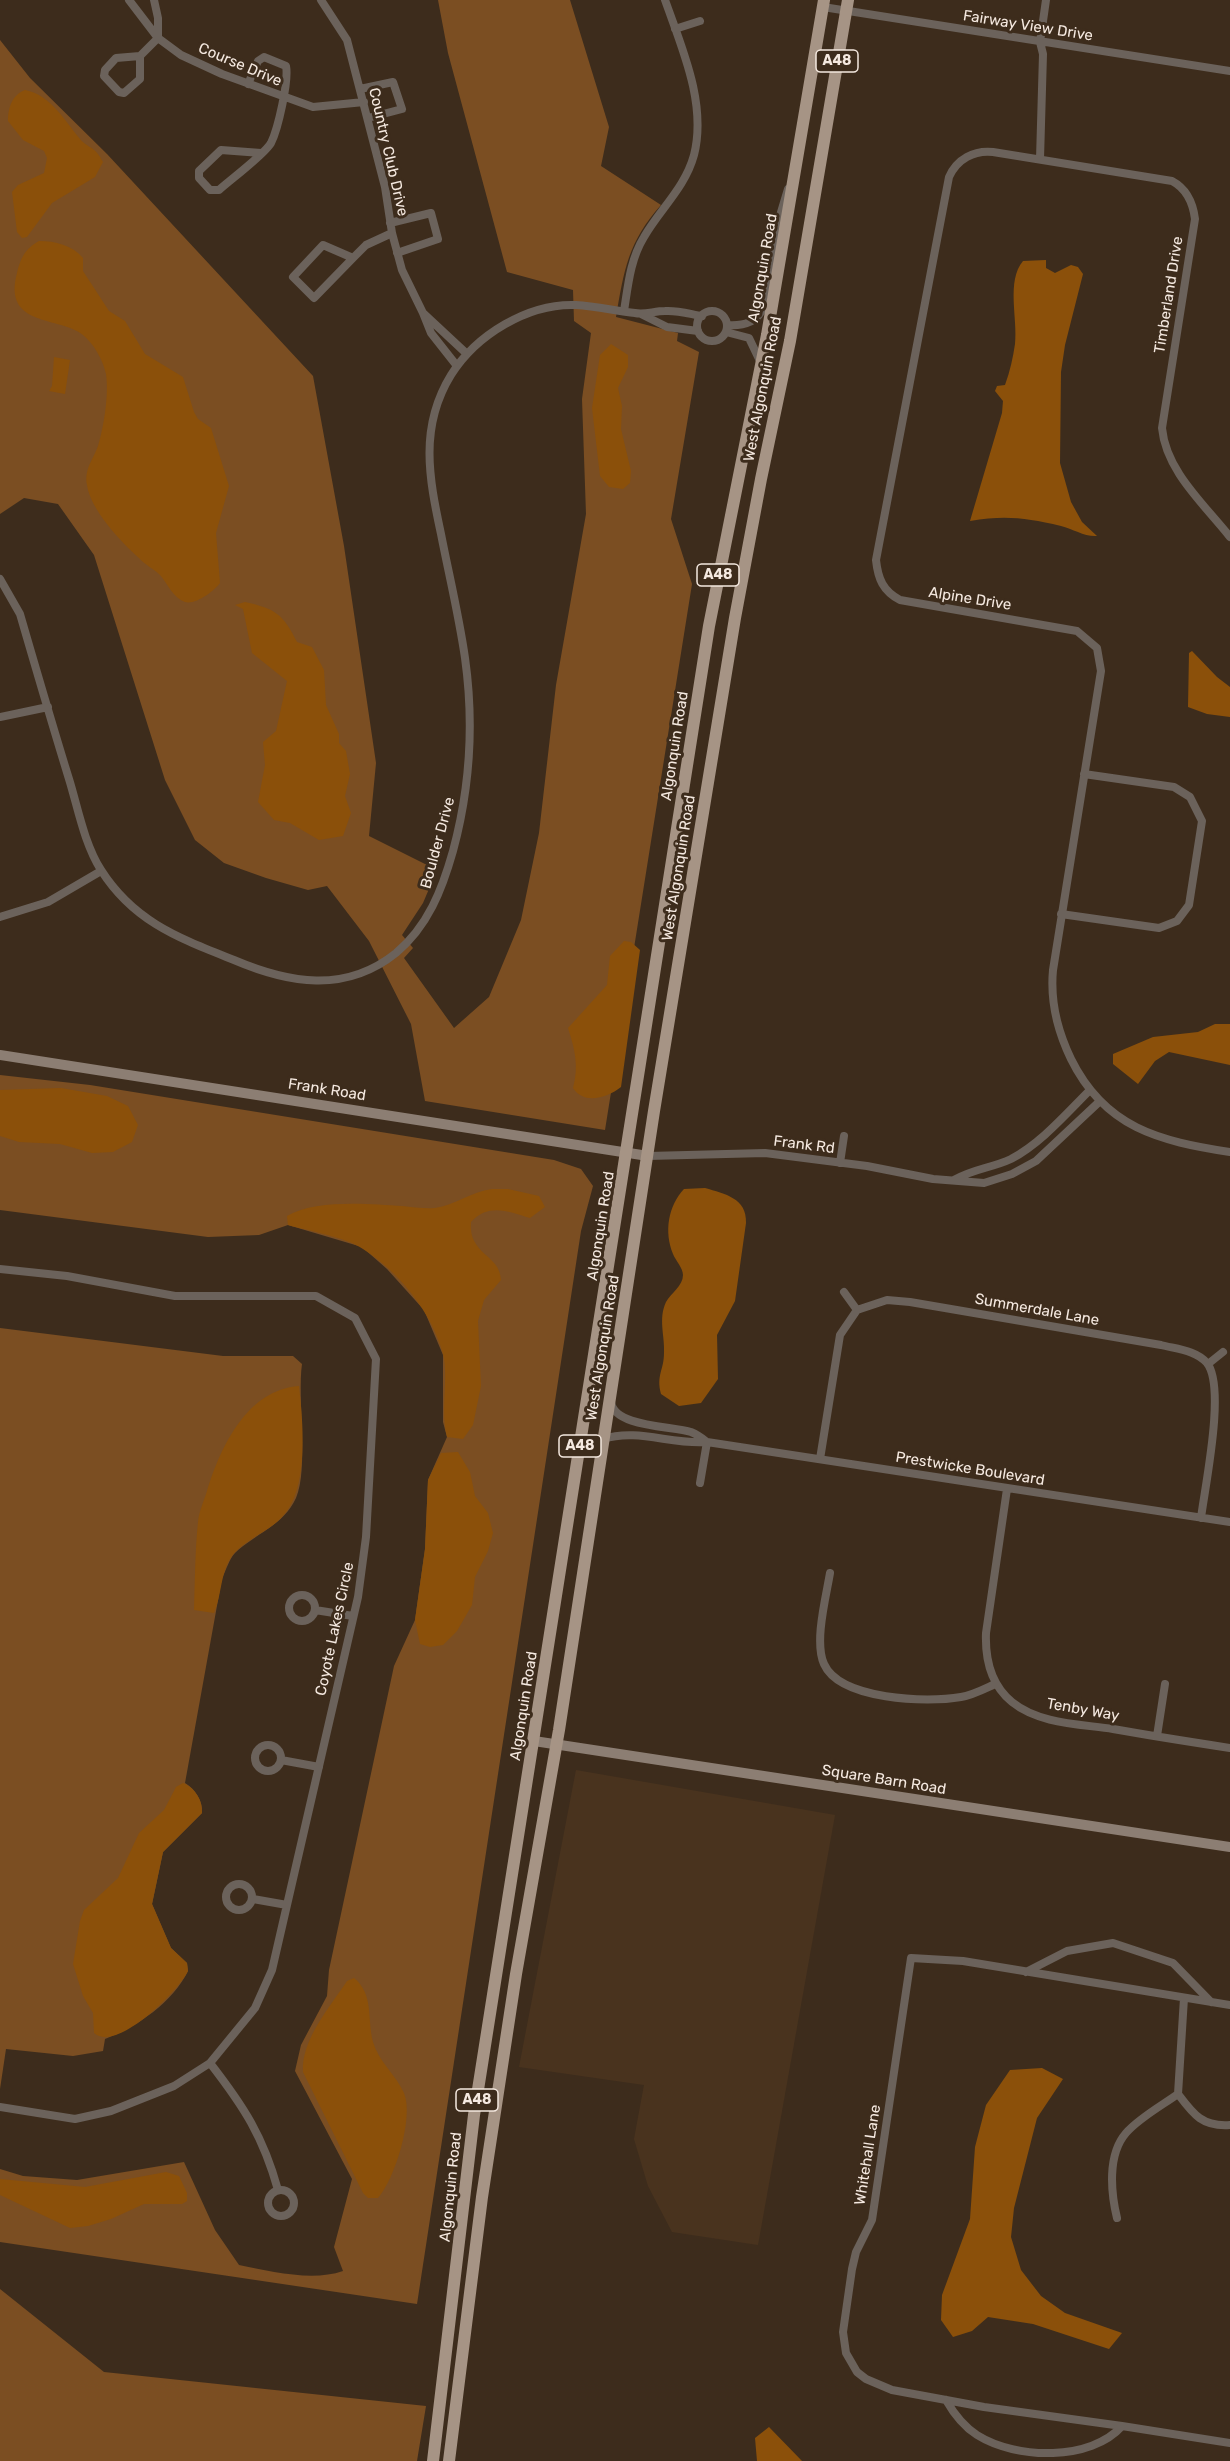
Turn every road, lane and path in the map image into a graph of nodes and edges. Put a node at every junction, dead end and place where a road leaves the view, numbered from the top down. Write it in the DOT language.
graph roads {
  1 [pos="129,0"];
  2 [pos="154,0"];
  3 [pos="321,0"];
  4 [pos="665,0"];
  5 [pos="1046,0"];
  6 [pos="823,3"];
  7 [pos="848,5"];
  8 [pos="700,21"];
  9 [pos="675,29"];
  10 [pos="158,38"];
  11 [pos="1040,42"];
  12 [pos="140,56"];
  13 [pos="1230,71"];
  14 [pos="248,84"];
  15 [pos="360,89"];
  16 [pos="283,98"];
  17 [pos="364,102"];
  18 [pos="368,118"];
  19 [pos="261,153"];
  20 [pos="1038,159"];
  21 [pos="795,171"];
  22 [pos="390,223"];
  23 [pos="392,233"];
  24 [pos="397,253"];
  25 [pos="353,258"];
  26 [pos="624,311"];
  27 [pos="423,313"];
  28 [pos="641,314"];
  29 [pos="702,316"];
  30 [pos="727,328"];
  31 [pos="698,331"];
  32 [pos="467,354"];
  33 [pos="761,363"];
  34 [pos="457,366"];
  35 [pos="1230,537"];
  36 [pos="0,579"];
  37 [pos="48,707"];
  38 [pos="0,717"];
  39 [pos="1084,774"];
  40 [pos="101,871"];
  41 [pos="1061,914"];
  42 [pos="0,917"];
  43 [pos="0,1055"];
  44 [pos="1089,1091"];
  45 [pos="1099,1102"];
  46 [pos="844,1136"];
  47 [pos="628,1152"];
  48 [pos="1230,1152"];
  49 [pos="648,1156"];
  50 [pos="840,1163"];
  51 [pos="954,1180"];
  52 [pos="0,1269"];
  53 [pos="844,1292"];
  54 [pos="858,1310"];
  55 [pos="1223,1352"];
  56 [pos="1208,1365"];
  57 [pos="610,1398"];
  58 [pos="603,1439"];
  59 [pos="707,1442"];
  60 [pos="820,1459"];
  61 [pos="700,1482"];
  62 [pos="1007,1490"];
  63 [pos="1201,1518"];
  64 [pos="1230,1522"];
  65 [pos="830,1573"];
  66 [pos="315,1610"];
  67 [pos="353,1616"];
  68 [pos="995,1684"];
  69 [pos="1165,1684"];
  70 [pos="1157,1736"];
  71 [pos="534,1741"];
  72 [pos="557,1744"];
  73 [pos="1230,1748"];
  74 [pos="281,1760"];
  75 [pos="319,1767"];
  76 [pos="1230,1847"];
  77 [pos="253,1899"];
  78 [pos="287,1905"];
  79 [pos="1026,1972"];
  80 [pos="1185,1998"];
  81 [pos="1211,2002"];
  82 [pos="1230,2005"];
  83 [pos="210,2063"];
  84 [pos="1178,2094"];
  85 [pos="0,2107"];
  86 [pos="1230,2125"];
  87 [pos="278,2190"];
  88 [pos="1117,2218"];
  89 [pos="946,2400"];
  90 [pos="1122,2426"];
  91 [pos="1230,2443"];
  92 [pos="433,2461"];
  93 [pos="449,2461"];
  1 -- 10 [label="street, Course Drive"];
  2 -- 10 [label="street"];
  3 -- 15 [label="street, Country Club Drive"];
  4 -- 9 [label="street"];
  5 -- 11 [label="street"];
  6 -- 7 [label="street, Fairway View Drive"];
  6 -- 21 [label="main road, Algonquin Road / A48"];
  7 -- 11 [label="street, Fairway View Drive"];
  7 -- 49 [label="main road, West Algonquin Road / A48"];
  8 -- 9 [label="street"];
  9 -- 26 [label="street"];
  10 -- 12 [label="street"];
  10 -- 14 [label="street, Course Drive"];
  11 -- 13 [label="street, Fairway View Drive"];
  11 -- 20 [label="street"];
  12 -- 12 [label="street"];
  14 -- 16 [label="street, Course Drive"];
  14 -- 16 [label="street"];
  15 -- 17 [label="street, Country Club Drive"];
  15 -- 18 [label="street"];
  16 -- 17 [label="street, Course Drive"];
  16 -- 19 [label="street"];
  17 -- 18 [label="street, Country Club Drive"];
  18 -- 22 [label="street, Country Club Drive"];
  19 -- 19 [label="street"];
  20 -- 35 [label="street, Timberland Drive"];
  20 -- 39 [label="street, Alpine Drive"];
  21 -- 30 [label="street, Boulder Drive"];
  21 -- 33 [label="main road, Algonquin Road / A48"];
  22 -- 23 [label="street, Country Club Drive"];
  22 -- 24 [label="street"];
  23 -- 24 [label="street, Country Club Drive"];
  23 -- 25 [label="street"];
  24 -- 27 [label="street, Country Club Drive"];
  25 -- 25 [label="street"];
  26 -- 28 [label="street, Boulder Drive"];
  26 -- 32 [label="street, Boulder Drive"];
  27 -- 32 [label="street, Country Club Drive"];
  27 -- 34 [label="street, Country Club Drive"];
  28 -- 29 [label="street, Boulder Drive"];
  28 -- 31 [label="street, Boulder Drive"];
  29 -- 30 [label="street, Boulder Drive"];
  29 -- 31 [label="street"];
  30 -- 31 [label="street, Boulder Drive"];
  30 -- 33 [label="street, Boulder Drive"];
  32 -- 34 [label="street, Boulder Drive"];
  33 -- 47 [label="main road, Algonquin Road / A48"];
  34 -- 40 [label="street, Boulder Drive"];
  36 -- 37 [label="street, Boulder Drive"];
  37 -- 38 [label="street"];
  37 -- 40 [label="street, Boulder Drive"];
  39 -- 41 [label="street, Alpine Drive"];
  39 -- 41 [label="street"];
  40 -- 42 [label="street"];
  41 -- 44 [label="street, Alpine Drive"];
  43 -- 47 [label="street, Frank Road"];
  44 -- 45 [label="street, Alpine Drive"];
  44 -- 51 [label="street, Frank Rd"];
  45 -- 48 [label="street, Alpine Drive"];
  45 -- 51 [label="street, Frank Rd"];
  46 -- 50 [label="street"];
  47 -- 49 [label="street, Frank Road"];
  47 -- 71 [label="main road, Algonquin Road / A48"];
  49 -- 50 [label="street, Frank Rd"];
  49 -- 57 [label="main road, West Algonquin Road / A48"];
  50 -- 51 [label="street, Frank Rd"];
  52 -- 67 [label="street, Coyote Lakes Circle"];
  53 -- 54 [label="street"];
  54 -- 56 [label="street, Summerdale Lane"];
  54 -- 60 [label="street"];
  55 -- 56 [label="street"];
  56 -- 63 [label="street"];
  57 -- 58 [label="main road, West Algonquin Road / A48"];
  57 -- 59 [label="street, Prestwicke Boulevard"];
  58 -- 59 [label="street, Prestwicke Boulevard"];
  58 -- 72 [label="main road, West Algonquin Road / A48"];
  59 -- 60 [label="street, Prestwicke Boulevard"];
  59 -- 61 [label="street"];
  60 -- 62 [label="street, Prestwicke Boulevard"];
  62 -- 63 [label="street, Prestwicke Boulevard"];
  62 -- 68 [label="street"];
  63 -- 64 [label="street, Prestwicke Boulevard"];
  65 -- 68 [label="street"];
  66 -- 67 [label="street"];
  67 -- 75 [label="street, Coyote Lakes Circle"];
  68 -- 70 [label="street, Tenby Way"];
  69 -- 70 [label="street"];
  70 -- 73 [label="street, Tenby Way"];
  71 -- 72 [label="street, Square Barn Road"];
  71 -- 92 [label="main road, Algonquin Road / A48"];
  72 -- 76 [label="street, Square Barn Road"];
  72 -- 93 [label="main road, A48"];
  74 -- 75 [label="street"];
  75 -- 78 [label="street, Coyote Lakes Circle"];
  77 -- 78 [label="street"];
  78 -- 83 [label="street, Coyote Lakes Circle"];
  79 -- 80 [label="street, Whitehall Lane"];
  79 -- 81 [label="street"];
  79 -- 89 [label="street, Whitehall Lane"];
  80 -- 81 [label="street, Whitehall Lane"];
  80 -- 84 [label="street"];
  81 -- 82 [label="street, Whitehall Lane"];
  83 -- 85 [label="street, Coyote Lakes Circle"];
  83 -- 87 [label="street"];
  84 -- 86 [label="street"];
  84 -- 88 [label="street"];
  89 -- 90 [label="street, Whitehall Lane"];
  89 -- 90 [label="street"];
  90 -- 91 [label="street, Whitehall Lane"];
}
